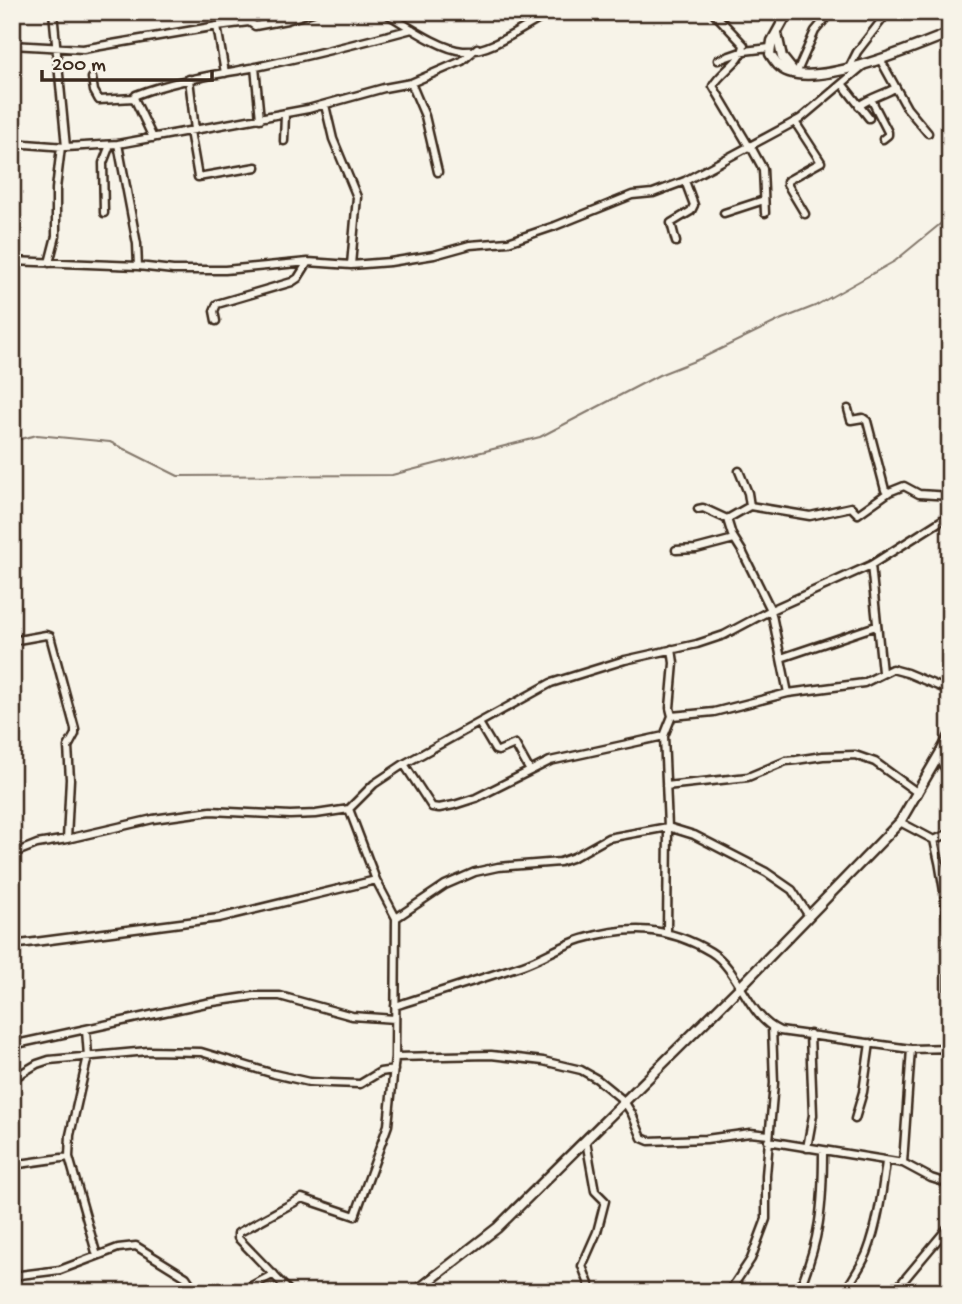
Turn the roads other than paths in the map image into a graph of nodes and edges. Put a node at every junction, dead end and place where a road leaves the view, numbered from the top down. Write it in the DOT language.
graph roads {
  1 [pos="53,12"];
  2 [pos="313,12"];
  3 [pos="384,12"];
  4 [pos="552,12"];
  5 [pos="713,12"];
  6 [pos="788,12"];
  7 [pos="831,12"];
  8 [pos="888,12"];
  9 [pos="216,26"];
  10 [pos="412,29"];
  11 [pos="777,31"];
  12 [pos="950,33"];
  13 [pos="12,45"];
  14 [pos="58,48"];
  15 [pos="477,48"];
  16 [pos="770,48"];
  17 [pos="744,51"];
  18 [pos="880,59"];
  19 [pos="718,60"];
  20 [pos="865,64"];
  21 [pos="256,67"];
  22 [pos="849,68"];
  23 [pos="225,73"];
  24 [pos="796,74"];
  25 [pos="92,78"];
  26 [pos="189,79"];
  27 [pos="411,83"];
  28 [pos="844,86"];
  29 [pos="895,88"];
  30 [pos="134,98"];
  31 [pos="871,99"];
  32 [pos="325,106"];
  33 [pos="859,106"];
  34 [pos="285,114"];
  35 [pos="869,118"];
  36 [pos="260,119"];
  37 [pos="795,122"];
  38 [pos="193,131"];
  39 [pos="928,133"];
  40 [pos="153,138"];
  41 [pos="883,139"];
  42 [pos="284,141"];
  43 [pos="12,144"];
  44 [pos="114,144"];
  45 [pos="64,147"];
  46 [pos="750,147"];
  47 [pos="256,167"];
  48 [pos="438,172"];
  49 [pos="685,181"];
  50 [pos="764,200"];
  51 [pos="104,213"];
  52 [pos="724,213"];
  53 [pos="765,213"];
  54 [pos="806,214"];
  55 [pos="676,242"];
  56 [pos="12,261"];
  57 [pos="307,262"];
  58 [pos="49,263"];
  59 [pos="351,265"];
  60 [pos="138,266"];
  61 [pos="216,321"];
  62 [pos="848,409"];
  63 [pos="739,471"];
  64 [pos="889,492"];
  65 [pos="950,496"];
  66 [pos="750,506"];
  67 [pos="698,509"];
  68 [pos="950,515"];
  69 [pos="727,519"];
  70 [pos="734,539"];
  71 [pos="676,550"];
  72 [pos="871,565"];
  73 [pos="771,610"];
  74 [pos="876,626"];
  75 [pos="12,641"];
  76 [pos="672,649"];
  77 [pos="781,658"];
  78 [pos="882,672"];
  79 [pos="950,691"];
  80 [pos="788,693"];
  81 [pos="672,716"];
  82 [pos="479,723"];
  83 [pos="664,736"];
  84 [pos="950,736"];
  85 [pos="938,756"];
  86 [pos="404,764"];
  87 [pos="530,771"];
  88 [pos="950,777"];
  89 [pos="666,786"];
  90 [pos="918,793"];
  91 [pos="349,809"];
  92 [pos="900,822"];
  93 [pos="668,827"];
  94 [pos="950,833"];
  95 [pos="67,839"];
  96 [pos="934,840"];
  97 [pos="12,854"];
  98 [pos="376,880"];
  99 [pos="809,916"];
  100 [pos="396,918"];
  101 [pos="667,932"];
  102 [pos="12,945"];
  103 [pos="739,988"];
  104 [pos="395,1006"];
  105 [pos="395,1019"];
  106 [pos="772,1027"];
  107 [pos="86,1030"];
  108 [pos="810,1034"];
  109 [pos="870,1043"];
  110 [pos="12,1045"];
  111 [pos="947,1048"];
  112 [pos="911,1049"];
  113 [pos="88,1056"];
  114 [pos="395,1057"];
  115 [pos="394,1070"];
  116 [pos="12,1079"];
  117 [pos="950,1091"];
  118 [pos="624,1101"];
  119 [pos="855,1119"];
  120 [pos="769,1138"];
  121 [pos="586,1140"];
  122 [pos="807,1149"];
  123 [pos="823,1151"];
  124 [pos="69,1157"];
  125 [pos="886,1162"];
  126 [pos="903,1163"];
  127 [pos="12,1165"];
  128 [pos="950,1184"];
  129 [pos="950,1224"];
  130 [pos="97,1256"];
  131 [pos="274,1274"];
  132 [pos="12,1276"];
  133 [pos="418,1291"];
  134 [pos="196,1292"];
  135 [pos="240,1292"];
  136 [pos="290,1292"];
  137 [pos="592,1292"];
  138 [pos="729,1292"];
  139 [pos="798,1292"];
  140 [pos="845,1292"];
  141 [pos="894,1292"];
  1 -- 14 [label="street"];
  2 -- 9 [label="street"];
  3 -- 10 [label="street"];
  4 -- 15 [label="street"];
  5 -- 17 [label="street"];
  6 -- 11 [label="street"];
  7 -- 24 [label="street"];
  8 -- 22 [label="street"];
  9 -- 14 [label="street"];
  9 -- 23 [label="street"];
  10 -- 15 [label="street"];
  10 -- 21 [label="street"];
  11 -- 16 [label="street"];
  11 -- 24 [label="street"];
  12 -- 18 [label="street"];
  13 -- 14 [label="street"];
  14 -- 45 [label="street"];
  15 -- 27 [label="street"];
  16 -- 17 [label="street"];
  16 -- 24 [label="street"];
  17 -- 19 [label="street"];
  17 -- 46 [label="street"];
  18 -- 20 [label="street"];
  18 -- 29 [label="street"];
  20 -- 22 [label="street"];
  20 -- 37 [label="street"];
  21 -- 23 [label="street"];
  21 -- 36 [label="street"];
  22 -- 24 [label="street"];
  23 -- 26 [label="street"];
  25 -- 30 [label="street"];
  26 -- 30 [label="street"];
  26 -- 38 [label="street"];
  27 -- 32 [label="street"];
  27 -- 48 [label="street"];
  28 -- 33 [label="street"];
  29 -- 31 [label="street"];
  29 -- 39 [label="street"];
  30 -- 40 [label="street"];
  31 -- 33 [label="street"];
  31 -- 41 [label="street"];
  32 -- 34 [label="street"];
  32 -- 59 [label="street"];
  33 -- 35 [label="street"];
  34 -- 36 [label="street"];
  34 -- 42 [label="street"];
  36 -- 38 [label="street"];
  37 -- 46 [label="street"];
  37 -- 54 [label="street"];
  38 -- 40 [label="street"];
  38 -- 47 [label="street"];
  40 -- 44 [label="street"];
  43 -- 45 [label="street"];
  44 -- 45 [label="street"];
  44 -- 51 [label="street"];
  44 -- 60 [label="street"];
  45 -- 58 [label="street"];
  46 -- 49 [label="street"];
  46 -- 50 [label="street"];
  49 -- 55 [label="street"];
  49 -- 59 [label="street"];
  50 -- 52 [label="street"];
  50 -- 53 [label="street"];
  56 -- 58 [label="street"];
  57 -- 59 [label="street"];
  57 -- 60 [label="street"];
  57 -- 61 [label="street"];
  58 -- 60 [label="street"];
  62 -- 64 [label="street"];
  63 -- 66 [label="street"];
  64 -- 65 [label="street"];
  64 -- 66 [label="street"];
  66 -- 69 [label="street"];
  67 -- 69 [label="street"];
  68 -- 72 [label="street"];
  69 -- 70 [label="street"];
  70 -- 71 [label="street"];
  70 -- 73 [label="street"];
  72 -- 73 [label="street"];
  72 -- 74 [label="street"];
  73 -- 76 [label="street"];
  73 -- 77 [label="street"];
  74 -- 77 [label="street"];
  74 -- 78 [label="street"];
  75 -- 95 [label="street"];
  76 -- 81 [label="street"];
  76 -- 82 [label="street"];
  77 -- 80 [label="street"];
  78 -- 79 [label="street"];
  78 -- 80 [label="street"];
  80 -- 81 [label="street"];
  81 -- 83 [label="street"];
  82 -- 86 [label="street"];
  82 -- 87 [label="street"];
  83 -- 87 [label="street"];
  83 -- 89 [label="street"];
  84 -- 85 [label="street"];
  85 -- 88 [label="street"];
  85 -- 90 [label="street"];
  86 -- 87 [label="street"];
  86 -- 91 [label="street"];
  89 -- 90 [label="street"];
  89 -- 93 [label="street"];
  90 -- 92 [label="street"];
  91 -- 95 [label="street"];
  91 -- 98 [label="street"];
  92 -- 96 [label="street"];
  92 -- 99 [label="street"];
  93 -- 99 [label="street"];
  93 -- 100 [label="street"];
  93 -- 101 [label="street"];
  94 -- 96 [label="street"];
  95 -- 97 [label="street"];
  96 -- 111 [label="street"];
  98 -- 100 [label="street"];
  98 -- 102 [label="street"];
  99 -- 103 [label="street"];
  100 -- 104 [label="street"];
  101 -- 103 [label="street"];
  101 -- 104 [label="street"];
  103 -- 106 [label="street"];
  103 -- 118 [label="street"];
  104 -- 105 [label="street"];
  105 -- 107 [label="street"];
  105 -- 114 [label="street"];
  106 -- 108 [label="street"];
  106 -- 120 [label="street"];
  107 -- 110 [label="street"];
  107 -- 113 [label="street"];
  108 -- 109 [label="street"];
  108 -- 122 [label="street"];
  109 -- 112 [label="street"];
  109 -- 119 [label="street"];
  111 -- 112 [label="street"];
  111 -- 117 [label="street"];
  112 -- 126 [label="street"];
  113 -- 115 [label="street"];
  113 -- 116 [label="street"];
  113 -- 124 [label="street"];
  114 -- 115 [label="street"];
  114 -- 118 [label="street"];
  115 -- 131 [label="street"];
  118 -- 120 [label="street"];
  118 -- 121 [label="street"];
  120 -- 122 [label="street"];
  120 -- 138 [label="street"];
  121 -- 133 [label="street"];
  121 -- 137 [label="street"];
  122 -- 123 [label="street"];
  123 -- 125 [label="street"];
  123 -- 139 [label="street"];
  124 -- 127 [label="street"];
  124 -- 130 [label="street"];
  125 -- 126 [label="street"];
  125 -- 140 [label="street"];
  126 -- 128 [label="street"];
  129 -- 141 [label="street"];
  130 -- 132 [label="street"];
  130 -- 134 [label="street"];
  131 -- 135 [label="street"];
  131 -- 136 [label="street"];
}
